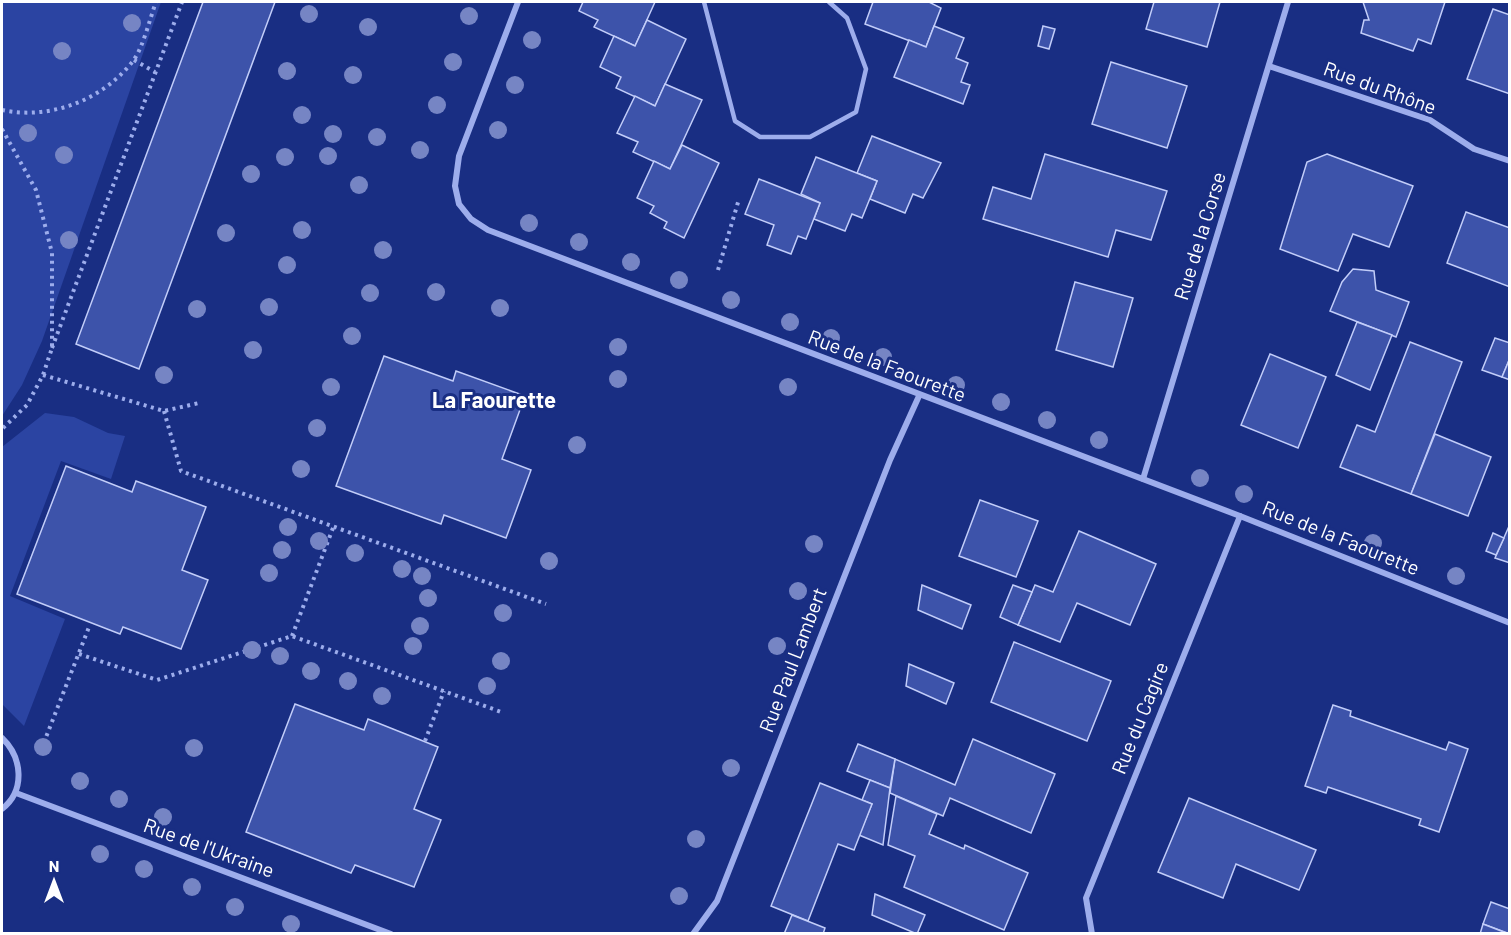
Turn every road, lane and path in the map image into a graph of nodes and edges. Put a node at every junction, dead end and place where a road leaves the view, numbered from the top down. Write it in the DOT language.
graph roads {
  1 [pos="156,2"];
  2 [pos="182,2"];
  3 [pos="518,2"];
  4 [pos="704,2"];
  5 [pos="829,2"];
  6 [pos="1288,2"];
  7 [pos="134,60"];
  8 [pos="1269,66"];
  9 [pos="155,72"];
  10 [pos="2,110"];
  11 [pos="2,129"];
  12 [pos="1509,161"];
  13 [pos="739,199"];
  14 [pos="718,270"];
  15 [pos="52,348"];
  16 [pos="43,375"];
  17 [pos="919,396"];
  18 [pos="199,403"];
  19 [pos="164,411"];
  20 [pos="2,429"];
  21 [pos="1143,479"];
  22 [pos="1240,516"];
  23 [pos="333,528"];
  24 [pos="546,604"];
  25 [pos="1509,623"];
  26 [pos="89,627"];
  27 [pos="292,636"];
  28 [pos="79,654"];
  29 [pos="444,691"];
  30 [pos="504,713"];
  31 [pos="2,738"];
  32 [pos="425,741"];
  33 [pos="38,756"];
  34 [pos="16,793"];
  35 [pos="2,809"];
  36 [pos="391,933"];
  37 [pos="693,933"];
  38 [pos="1092,933"];
  1 -- 7 [label="path"];
  2 -- 9 [label="path"];
  3 -- 17 [label="street, Rue de la Faourette"];
  4 -- 5 [label="lane"];
  6 -- 8 [label="street, Rue de la Corse"];
  7 -- 9 [label="path"];
  7 -- 10 [label="path"];
  8 -- 12 [label="street, Rue du Rhône"];
  8 -- 21 [label="street, Rue de la Corse"];
  9 -- 15 [label="path"];
  11 -- 15 [label="path"];
  13 -- 14 [label="path"];
  15 -- 16 [label="path"];
  16 -- 19 [label="path"];
  16 -- 20 [label="path"];
  17 -- 21 [label="street, Rue de la Faourette"];
  17 -- 37 [label="street, Rue Paul Lambert"];
  18 -- 19 [label="path"];
  19 -- 23 [label="path"];
  21 -- 22 [label="street, Rue de la Faourette"];
  22 -- 25 [label="street, Rue de la Faourette"];
  22 -- 38 [label="street, Rue du Cagire"];
  23 -- 24 [label="path"];
  23 -- 27 [label="path"];
  26 -- 28 [label="path"];
  27 -- 28 [label="path"];
  27 -- 29 [label="path"];
  28 -- 33 [label="path"];
  29 -- 30 [label="path"];
  29 -- 32 [label="path"];
  31 -- 34 [label="street"];
  34 -- 35 [label="street"];
  34 -- 36 [label="street, Rue de l'Ukraine"];
}
